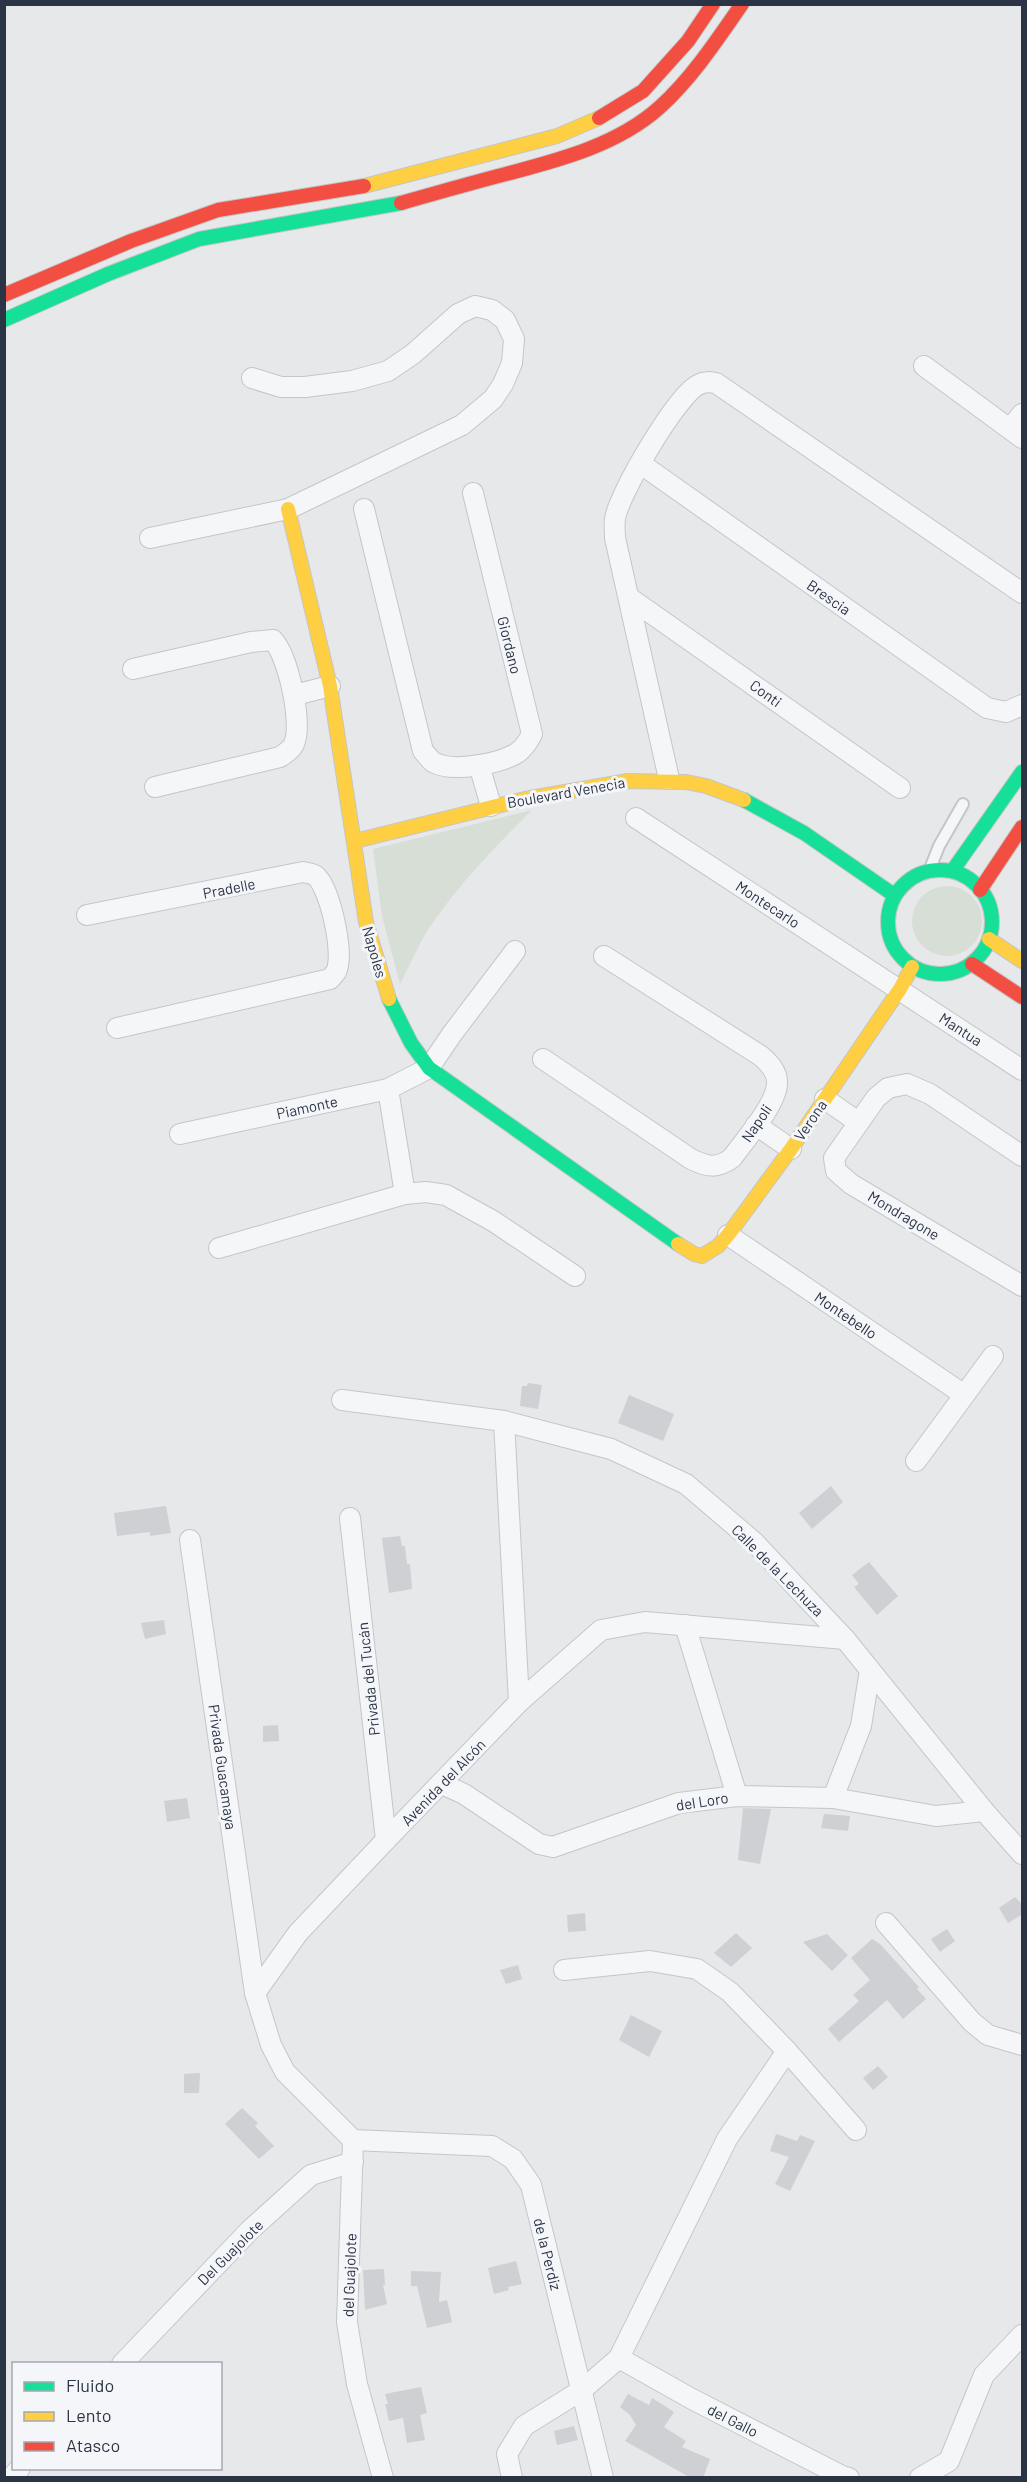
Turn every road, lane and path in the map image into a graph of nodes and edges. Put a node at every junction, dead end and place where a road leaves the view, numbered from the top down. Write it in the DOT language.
graph roads {
  1 [pos="713,4"];
  2 [pos="742,4"];
  3 [pos="643,91"];
  4 [pos="660,107"];
  5 [pos="4,295"];
  6 [pos="4,320"];
  7 [pos="924,366"];
  8 [pos="252,378"];
  9 [pos="1019,427"];
  10 [pos="641,464"];
  11 [pos="473,493"];
  12 [pos="288,509"];
  13 [pos="364,510"];
  14 [pos="150,538"];
  15 [pos="1023,593"];
  16 [pos="631,599"];
  17 [pos="133,669"];
  18 [pos="330,686"];
  19 [pos="295,695"];
  20 [pos="1023,705"];
  21 [pos="479,765"];
  22 [pos="1023,772"];
  23 [pos="669,779"];
  24 [pos="155,786"];
  25 [pos="900,788"];
  26 [pos="963,804"];
  27 [pos="491,806"];
  28 [pos="636,818"];
  29 [pos="1023,827"];
  30 [pos="355,842"];
  31 [pos="953,870"];
  32 [pos="929,871"];
  33 [pos="980,890"];
  34 [pos="894,895"];
  35 [pos="87,915"];
  36 [pos="366,922"];
  37 [pos="336,927"];
  38 [pos="990,939"];
  39 [pos="514,951"];
  40 [pos="604,956"];
  41 [pos="1023,961"];
  42 [pos="972,964"];
  43 [pos="912,967"];
  44 [pos="900,989"];
  45 [pos="1023,997"];
  46 [pos="117,1028"];
  47 [pos="543,1059"];
  48 [pos="429,1068"];
  49 [pos="1023,1070"];
  50 [pos="388,1089"];
  51 [pos="825,1100"];
  52 [pos="858,1122"];
  53 [pos="756,1125"];
  54 [pos="180,1134"];
  55 [pos="791,1149"];
  56 [pos="1023,1156"];
  57 [pos="405,1194"];
  58 [pos="728,1235"];
  59 [pos="219,1248"];
  60 [pos="694,1254"];
  61 [pos="575,1276"];
  62 [pos="1023,1286"];
  63 [pos="993,1356"];
  64 [pos="963,1394"];
  65 [pos="342,1400"];
  66 [pos="504,1421"];
  67 [pos="916,1461"];
  68 [pos="350,1518"];
  69 [pos="190,1540"];
  70 [pos="685,1625"];
  71 [pos="845,1639"];
  72 [pos="870,1670"];
  73 [pos="519,1702"];
  74 [pos="442,1784"];
  75 [pos="737,1796"];
  76 [pos="833,1798"];
  77 [pos="984,1811"];
  78 [pos="386,1840"];
  79 [pos="1023,1854"];
  80 [pos="886,1923"];
  81 [pos="564,1970"];
  82 [pos="255,1993"];
  83 [pos="1023,2044"];
  84 [pos="787,2051"];
  85 [pos="856,2130"];
  86 [pos="354,2140"];
  87 [pos="353,2162"];
  88 [pos="1023,2335"];
  89 [pos="619,2358"];
  90 [pos="124,2362"];
  91 [pos="582,2390"];
  92 [pos="383,2478"];
  93 [pos="512,2478"];
  94 [pos="603,2478"];
  95 [pos="849,2478"];
  96 [pos="920,2478"];
  1 -- 3 [label="street"];
  2 -- 4 [label="street"];
  3 -- 4 [label="street"];
  3 -- 5 [label="street"];
  4 -- 6 [label="street"];
  7 -- 9 [label="street"];
  8 -- 12 [label="street"];
  10 -- 15 [label="street"];
  10 -- 16 [label="street"];
  10 -- 20 [label="street, Brescia"];
  11 -- 21 [label="street, Giordano"];
  12 -- 14 [label="street"];
  12 -- 18 [label="street, Napoles"];
  13 -- 21 [label="street, Giordano"];
  16 -- 23 [label="street"];
  16 -- 25 [label="street, Conti"];
  17 -- 19 [label="street"];
  18 -- 19 [label="street"];
  18 -- 30 [label="street, Napoles"];
  19 -- 24 [label="street"];
  21 -- 27 [label="street"];
  22 -- 31 [label="street"];
  23 -- 27 [label="street, Boulevard Venecia"];
  23 -- 34 [label="street, Boulevard Venecia"];
  26 -- 32 [label="lane"];
  27 -- 30 [label="street, Boulevard Venecia"];
  28 -- 44 [label="street, Montecarlo"];
  29 -- 33 [label="street"];
  30 -- 36 [label="street, Napoles"];
  31 -- 32 [label="street"];
  31 -- 33 [label="street"];
  32 -- 34 [label="street"];
  33 -- 38 [label="street"];
  34 -- 43 [label="street"];
  35 -- 37 [label="street, Pradelle"];
  36 -- 37 [label="street"];
  36 -- 48 [label="street, Napoles"];
  37 -- 46 [label="street, Pradelle"];
  38 -- 41 [label="street"];
  38 -- 42 [label="street"];
  39 -- 48 [label="street"];
  40 -- 53 [label="street, Napoli"];
  42 -- 43 [label="street"];
  42 -- 45 [label="street"];
  43 -- 44 [label="street, Verona"];
  44 -- 49 [label="street, Mantua"];
  44 -- 51 [label="street, Verona"];
  47 -- 53 [label="street, Napoli"];
  48 -- 50 [label="street, Piamonte"];
  48 -- 60 [label="street, Napoles"];
  50 -- 54 [label="street, Piamonte"];
  50 -- 57 [label="street"];
  51 -- 52 [label="street"];
  51 -- 55 [label="street, Verona"];
  52 -- 56 [label="street"];
  52 -- 62 [label="street, Mondragone"];
  53 -- 55 [label="street"];
  55 -- 58 [label="street, Verona"];
  57 -- 59 [label="street"];
  57 -- 61 [label="street"];
  58 -- 60 [label="street, Verona"];
  58 -- 64 [label="street, Montebello"];
  63 -- 64 [label="street"];
  64 -- 67 [label="street"];
  65 -- 66 [label="street, Calle de la Lechuza"];
  66 -- 71 [label="street, Calle de la Lechuza"];
  66 -- 73 [label="street"];
  68 -- 78 [label="street, Privada del Tucán"];
  69 -- 82 [label="street, Privada Guacamaya"];
  70 -- 71 [label="street, Avenida del Alcón"];
  70 -- 73 [label="street, Avenida del Alcón"];
  70 -- 75 [label="street"];
  71 -- 72 [label="street, Calle de la Lechuza"];
  72 -- 76 [label="street"];
  72 -- 77 [label="street, Calle de la Lechuza"];
  73 -- 74 [label="street, Avenida del Alcón"];
  74 -- 75 [label="street, del Loro"];
  74 -- 78 [label="street, Avenida del Alcón"];
  75 -- 76 [label="street, del Loro"];
  76 -- 77 [label="street, del Loro"];
  77 -- 79 [label="street, Calle de la Lechuza"];
  78 -- 82 [label="street, Avenida del Alcón"];
  80 -- 83 [label="street"];
  81 -- 84 [label="street"];
  82 -- 86 [label="street"];
  84 -- 85 [label="street"];
  84 -- 89 [label="street"];
  86 -- 87 [label="street, del Guajolote"];
  86 -- 91 [label="street, de la Perdiz"];
  87 -- 90 [label="street, Del Guajolote"];
  87 -- 92 [label="street, del Guajolote"];
  88 -- 96 [label="street"];
  89 -- 91 [label="street"];
  89 -- 95 [label="street, del Gallo"];
  91 -- 93 [label="street"];
  91 -- 94 [label="street"];
}
